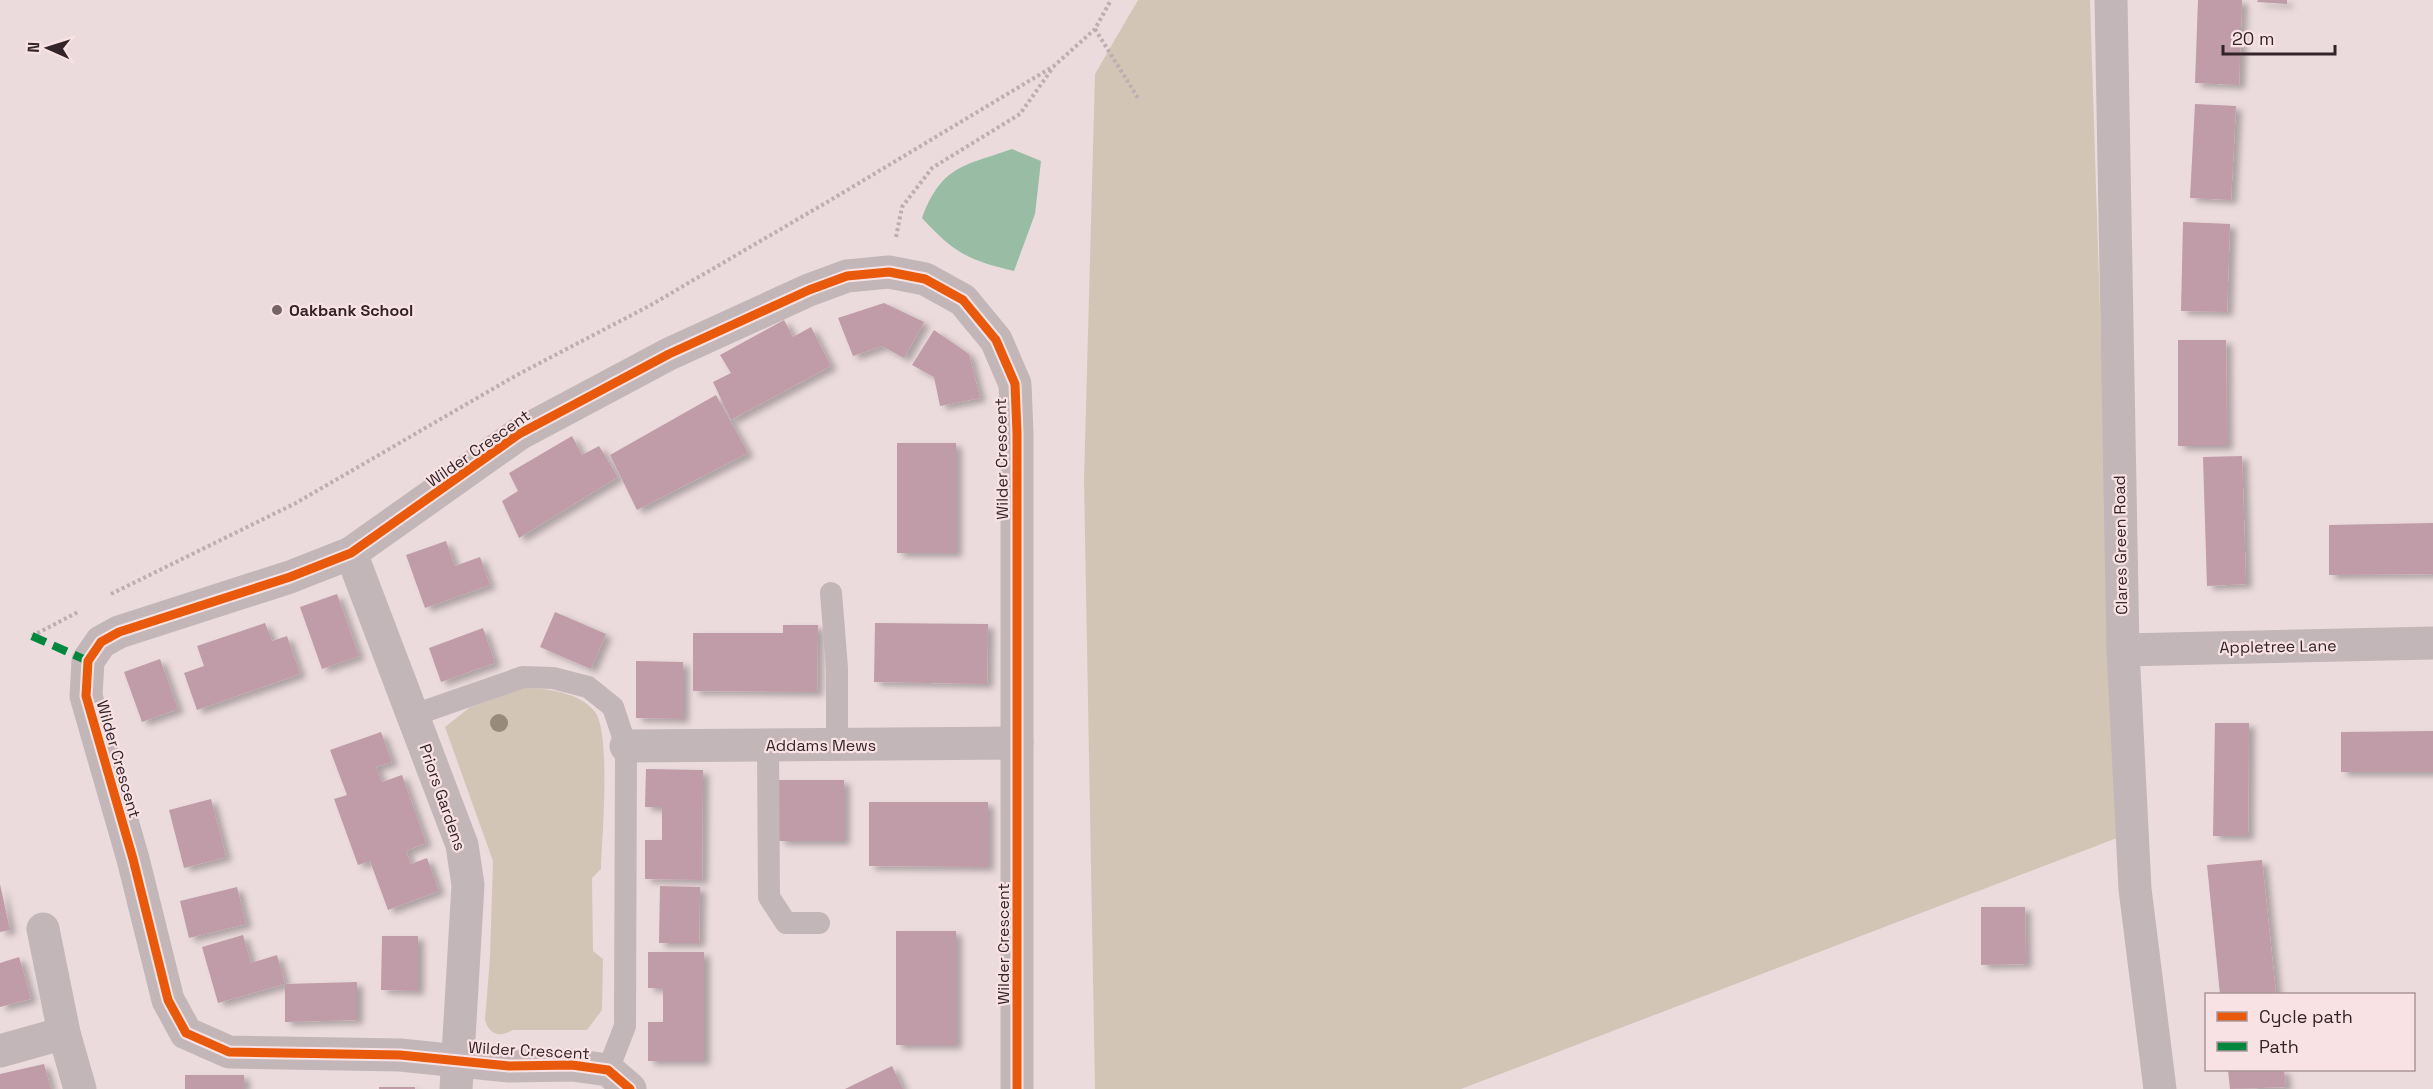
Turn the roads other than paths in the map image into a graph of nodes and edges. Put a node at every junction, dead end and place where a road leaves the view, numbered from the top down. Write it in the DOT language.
graph roads {
  1 [pos="2111,0"];
  2 [pos="351,553"];
  3 [pos="831,593"];
  4 [pos="2433,643"];
  5 [pos="2123,650"];
  6 [pos="414,715"];
  7 [pos="1017,744"];
  8 [pos="768,745"];
  9 [pos="837,745"];
  10 [pos="626,746"];
  11 [pos="819,923"];
  12 [pos="43,929"];
  13 [pos="64,1033"];
  14 [pos="0,1051"];
  15 [pos="458,1075"];
  16 [pos="619,1080"];
  17 [pos="80,1089"];
  18 [pos="1017,1089"];
  19 [pos="2160,1089"];
  1 -- 5 [label="street, Clares Green Road"];
  2 -- 6 [label="street, Priors Gardens"];
  2 -- 7 [label="street, Wilder Crescent"];
  2 -- 15 [label="street, Wilder Crescent"];
  3 -- 9 [label="lane"];
  4 -- 5 [label="street, Appletree Lane"];
  5 -- 19 [label="street, Clares Green Road"];
  6 -- 10 [label="lane"];
  6 -- 15 [label="street, Priors Gardens"];
  7 -- 9 [label="street, Addams Mews"];
  7 -- 18 [label="street, Wilder Crescent"];
  8 -- 9 [label="street, Addams Mews"];
  8 -- 10 [label="street, Addams Mews"];
  8 -- 11 [label="lane"];
  10 -- 16 [label="lane"];
  12 -- 13 [label="street"];
  13 -- 14 [label="street"];
  13 -- 17 [label="street"];
  15 -- 16 [label="street, Wilder Crescent"];
}
